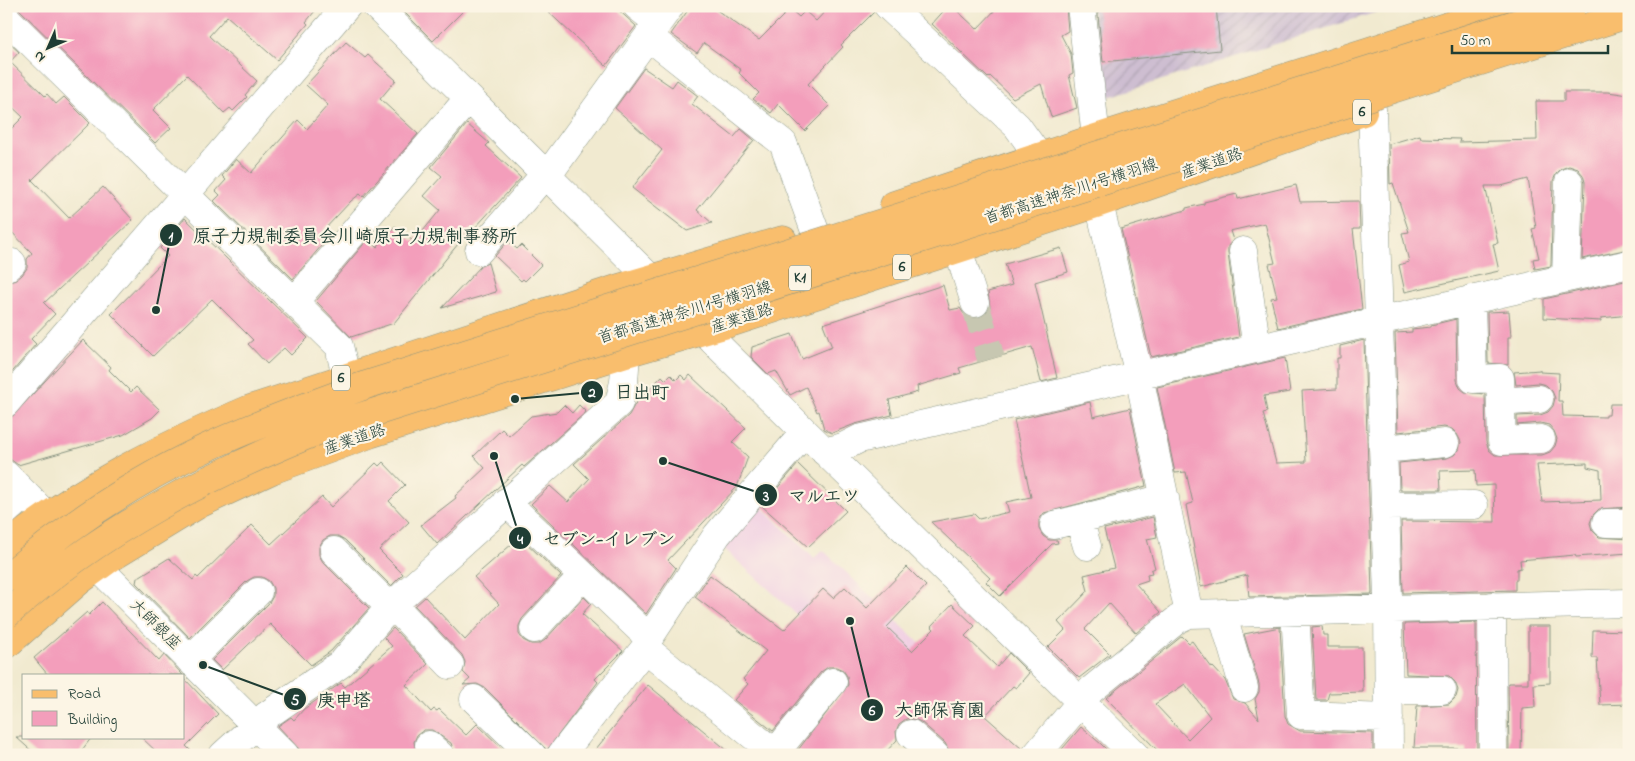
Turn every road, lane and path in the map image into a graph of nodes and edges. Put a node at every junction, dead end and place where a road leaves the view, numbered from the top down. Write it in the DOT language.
graph roads {
  1 [pos="347,6"];
  2 [pos="376,6"];
  3 [pos="888,6"];
  4 [pos="1081,6"];
  5 [pos="1511,6"];
  6 [pos="1572,6"];
  7 [pos="1629,14"];
  8 [pos="6,18"];
  9 [pos="653,18"];
  10 [pos="1629,28"];
  11 [pos="468,100"];
  12 [pos="1372,109"];
  13 [pos="1096,138"];
  14 [pos="1040,158"];
  15 [pos="546,175"];
  16 [pos="1569,182"];
  17 [pos="188,194"];
  18 [pos="1099,203"];
  19 [pos="815,231"];
  20 [pos="958,249"];
  21 [pos="479,251"];
  22 [pos="1243,251"];
  23 [pos="1629,264"];
  24 [pos="1566,277"];
  25 [pos="652,279"];
  26 [pos="1472,299"];
  27 [pos="294,302"];
  28 [pos="975,304"];
  29 [pos="1379,321"];
  30 [pos="705,331"];
  31 [pos="1257,349"];
  32 [pos="626,353"];
  33 [pos="346,376"];
  34 [pos="1139,376"];
  35 [pos="1538,399"];
  36 [pos="1501,402"];
  37 [pos="6,403"];
  38 [pos="805,432"];
  39 [pos="1541,439"];
  40 [pos="1445,444"];
  41 [pos="1383,449"];
  42 [pos="825,452"];
  43 [pos="6,475"];
  44 [pos="1165,498"];
  45 [pos="506,502"];
  46 [pos="16,503"];
  47 [pos="1474,505"];
  48 [pos="1385,506"];
  49 [pos="47,516"];
  50 [pos="1087,546"];
  51 [pos="6,547"];
  52 [pos="334,552"];
  53 [pos="97,567"];
  54 [pos="583,575"];
  55 [pos="6,578"];
  56 [pos="258,592"];
  57 [pos="1629,602"];
  58 [pos="391,606"];
  59 [pos="1492,606"];
  60 [pos="1388,609"];
  61 [pos="1295,612"];
  62 [pos="1222,613"];
  63 [pos="1190,614"];
  64 [pos="6,615"];
  65 [pos="534,629"];
  66 [pos="647,643"];
  67 [pos="6,645"];
  68 [pos="190,660"];
  69 [pos="450,665"];
  70 [pos="833,682"];
  71 [pos="1244,688"];
  72 [pos="1389,690"];
  73 [pos="1442,690"];
  74 [pos="474,699"];
  75 [pos="1082,703"];
  76 [pos="1389,718"];
  77 [pos="256,725"];
  78 [pos="911,734"];
  79 [pos="776,754"];
  80 [pos="223,755"];
  81 [pos="285,755"];
  82 [pos="532,755"];
  83 [pos="561,755"];
  84 [pos="935,755"];
  85 [pos="1036,755"];
  86 [pos="1135,755"];
  87 [pos="1389,755"];
  88 [pos="1493,755"];
  1 -- 17 [label="street"];
  2 -- 11 [label="street"];
  3 -- 14 [label="street"];
  4 -- 13 [label="street"];
  5 -- 13 [label="main road, 6"];
  6 -- 55 [label="main road, 首都高速神奈川1号横羽線 / K1, bridge"];
  7 -- 64 [label="main road, 首都高速神奈川1号横羽線 / K1, bridge"];
  8 -- 17 [label="street"];
  9 -- 15 [label="street"];
  9 -- 19 [label="street"];
  10 -- 12 [label="main road, 産業道路 / 6"];
  11 -- 15 [label="street"];
  11 -- 27 [label="street"];
  12 -- 18 [label="main road, 産業道路 / 6"];
  12 -- 29 [label="street"];
  13 -- 14 [label="main road, 6"];
  13 -- 18 [label="street"];
  14 -- 19 [label="main road, 6"];
  15 -- 21 [label="street"];
  15 -- 25 [label="street"];
  16 -- 24 [label="street"];
  17 -- 27 [label="street"];
  17 -- 37 [label="street"];
  18 -- 20 [label="main road, 産業道路 / 6"];
  18 -- 34 [label="street"];
  19 -- 25 [label="main road, 6"];
  20 -- 28 [label="street"];
  20 -- 30 [label="main road, 産業道路 / 6"];
  22 -- 31 [label="street"];
  23 -- 24 [label="street"];
  24 -- 26 [label="street"];
  25 -- 30 [label="street"];
  25 -- 33 [label="main road, 6"];
  26 -- 29 [label="street"];
  26 -- 36 [label="street"];
  27 -- 33 [label="street"];
  29 -- 31 [label="street"];
  29 -- 41 [label="street"];
  30 -- 32 [label="main road, 産業道路 / 6"];
  30 -- 38 [label="street"];
  31 -- 34 [label="street"];
  32 -- 45 [label="street"];
  32 -- 53 [label="main road, 産業道路 / 6"];
  33 -- 49 [label="main road, 6"];
  34 -- 42 [label="street"];
  34 -- 44 [label="street"];
  35 -- 36 [label="street"];
  36 -- 39 [label="street"];
  38 -- 42 [label="street"];
  38 -- 66 [label="street"];
  40 -- 41 [label="street"];
  41 -- 48 [label="street"];
  42 -- 75 [label="street"];
  43 -- 46 [label="street, 大師銀座"];
  44 -- 50 [label="street"];
  44 -- 63 [label="street"];
  45 -- 54 [label="street"];
  45 -- 58 [label="street"];
  46 -- 49 [label="street, 大師銀座"];
  47 -- 48 [label="street"];
  48 -- 60 [label="street"];
  49 -- 51 [label="main road, 6"];
  49 -- 53 [label="street, 大師銀座"];
  52 -- 58 [label="street"];
  53 -- 67 [label="main road, 産業道路 / 6"];
  53 -- 68 [label="street, 大師銀座"];
  54 -- 65 [label="street"];
  54 -- 66 [label="street"];
  56 -- 68 [label="street"];
  57 -- 59 [label="street"];
  58 -- 69 [label="street"];
  58 -- 77 [label="street"];
  59 -- 60 [label="street"];
  59 -- 88 [label="street"];
  60 -- 61 [label="street"];
  60 -- 72 [label="street"];
  61 -- 62 [label="street"];
  61 -- 76 [label="street"];
  62 -- 63 [label="street"];
  62 -- 71 [label="street"];
  63 -- 75 [label="street"];
  66 -- 79 [label="street"];
  66 -- 83 [label="street"];
  68 -- 77 [label="street, 大師銀座"];
  70 -- 79 [label="street"];
  72 -- 73 [label="street"];
  72 -- 76 [label="street"];
  74 -- 82 [label="street"];
  75 -- 85 [label="street"];
  75 -- 86 [label="street"];
  76 -- 87 [label="street"];
  77 -- 80 [label="street"];
  77 -- 81 [label="street, 大師銀座"];
  78 -- 84 [label="street"];
}
